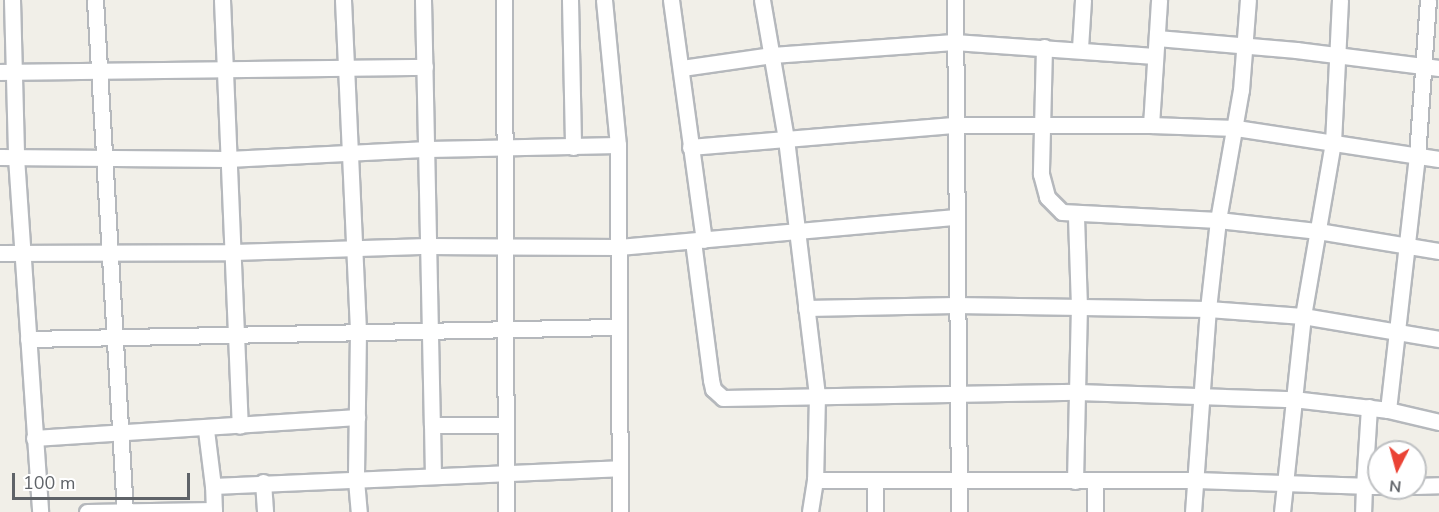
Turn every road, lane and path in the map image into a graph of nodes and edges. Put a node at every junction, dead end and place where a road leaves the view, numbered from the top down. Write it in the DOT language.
graph roads {
  1 [pos="12,0"];
  2 [pos="95,0"];
  3 [pos="222,0"];
  4 [pos="344,0"];
  5 [pos="423,0"];
  6 [pos="504,0"];
  7 [pos="570,0"];
  8 [pos="604,0"];
  9 [pos="671,0"];
  10 [pos="762,0"];
  11 [pos="955,0"];
  12 [pos="1083,0"];
  13 [pos="1159,0"];
  14 [pos="1248,0"];
  15 [pos="1340,0"];
  16 [pos="1428,0"];
  17 [pos="1157,38"];
  18 [pos="954,42"];
  19 [pos="1044,46"];
  20 [pos="1245,46"];
  21 [pos="1080,48"];
  22 [pos="772,55"];
  23 [pos="1155,56"];
  24 [pos="1336,57"];
  25 [pos="1421,67"];
  26 [pos="347,68"];
  27 [pos="425,68"];
  28 [pos="682,68"];
  29 [pos="1439,68"];
  30 [pos="97,69"];
  31 [pos="224,70"];
  32 [pos="6,72"];
  33 [pos="1042,124"];
  34 [pos="953,125"];
  35 [pos="1151,125"];
  36 [pos="1236,128"];
  37 [pos="786,139"];
  38 [pos="1333,143"];
  39 [pos="618,146"];
  40 [pos="573,147"];
  41 [pos="690,147"];
  42 [pos="428,148"];
  43 [pos="503,149"];
  44 [pos="349,152"];
  45 [pos="8,157"];
  46 [pos="1417,157"];
  47 [pos="106,159"];
  48 [pos="228,159"];
  49 [pos="1439,159"];
  50 [pos="1076,215"];
  51 [pos="957,217"];
  52 [pos="1218,220"];
  53 [pos="795,231"];
  54 [pos="1318,231"];
  55 [pos="699,241"];
  56 [pos="428,246"];
  57 [pos="353,247"];
  58 [pos="502,247"];
  59 [pos="618,247"];
  60 [pos="1407,248"];
  61 [pos="1439,250"];
  62 [pos="21,252"];
  63 [pos="233,252"];
  64 [pos="0,253"];
  65 [pos="111,253"];
  66 [pos="955,305"];
  67 [pos="1079,307"];
  68 [pos="806,308"];
  69 [pos="1208,309"];
  70 [pos="1303,316"];
  71 [pos="616,327"];
  72 [pos="503,328"];
  73 [pos="431,329"];
  74 [pos="358,331"];
  75 [pos="1400,333"];
  76 [pos="239,336"];
  77 [pos="116,338"];
  78 [pos="28,339"];
  79 [pos="1439,339"];
  80 [pos="1077,392"];
  81 [pos="956,394"];
  82 [pos="817,395"];
  83 [pos="1202,396"];
  84 [pos="1293,399"];
  85 [pos="1369,407"];
  86 [pos="1389,410"];
  87 [pos="357,417"];
  88 [pos="1439,422"];
  89 [pos="432,425"];
  90 [pos="505,425"];
  91 [pos="240,426"];
  92 [pos="206,430"];
  93 [pos="120,435"];
  94 [pos="34,438"];
  95 [pos="1370,440"];
  96 [pos="620,468"];
  97 [pos="506,474"];
  98 [pos="433,476"];
  99 [pos="958,479"];
  100 [pos="356,480"];
  101 [pos="815,480"];
  102 [pos="1196,480"];
  103 [pos="875,481"];
  104 [pos="1075,481"];
  105 [pos="263,482"];
  106 [pos="1095,482"];
  107 [pos="1285,483"];
  108 [pos="213,486"];
  109 [pos="1367,486"];
  110 [pos="125,511"];
  111 [pos="214,511"];
  112 [pos="40,512"];
  113 [pos="87,512"];
  114 [pos="265,512"];
  115 [pos="359,512"];
  116 [pos="506,512"];
  117 [pos="620,512"];
  118 [pos="810,512"];
  119 [pos="875,512"];
  120 [pos="959,512"];
  121 [pos="1095,512"];
  122 [pos="1193,512"];
  123 [pos="1282,512"];
  1 -- 32 [label="street"];
  2 -- 30 [label="street"];
  3 -- 31 [label="street"];
  4 -- 26 [label="street"];
  5 -- 27 [label="street"];
  6 -- 43 [label="street"];
  7 -- 40 [label="street"];
  8 -- 39 [label="street"];
  9 -- 28 [label="street"];
  10 -- 22 [label="street"];
  11 -- 18 [label="street"];
  12 -- 21 [label="street"];
  13 -- 17 [label="street"];
  14 -- 20 [label="street"];
  15 -- 24 [label="street"];
  16 -- 25 [label="street"];
  17 -- 20 [label="street"];
  17 -- 23 [label="street"];
  18 -- 19 [label="street"];
  18 -- 22 [label="street"];
  18 -- 34 [label="street"];
  19 -- 21 [label="street"];
  19 -- 33 [label="street"];
  20 -- 24 [label="street"];
  20 -- 36 [label="street"];
  21 -- 23 [label="street"];
  22 -- 28 [label="street"];
  22 -- 37 [label="street"];
  23 -- 35 [label="street"];
  24 -- 25 [label="street"];
  24 -- 38 [label="street"];
  25 -- 29 [label="street"];
  25 -- 46 [label="street"];
  26 -- 27 [label="street"];
  26 -- 31 [label="street"];
  26 -- 44 [label="street"];
  27 -- 42 [label="street"];
  28 -- 41 [label="street"];
  30 -- 31 [label="street"];
  30 -- 32 [label="street"];
  30 -- 47 [label="street"];
  31 -- 48 [label="street"];
  32 -- 45 [label="street"];
  33 -- 34 [label="street"];
  33 -- 35 [label="street"];
  33 -- 50 [label="street"];
  34 -- 37 [label="street"];
  34 -- 51 [label="street"];
  35 -- 36 [label="street"];
  36 -- 38 [label="street"];
  36 -- 52 [label="street"];
  37 -- 41 [label="street"];
  37 -- 53 [label="street"];
  38 -- 46 [label="street"];
  38 -- 54 [label="street"];
  39 -- 40 [label="street"];
  39 -- 59 [label="street"];
  40 -- 43 [label="street"];
  41 -- 55 [label="street"];
  42 -- 43 [label="street"];
  42 -- 44 [label="street"];
  42 -- 56 [label="street"];
  43 -- 58 [label="street"];
  44 -- 48 [label="street"];
  44 -- 57 [label="street"];
  45 -- 47 [label="street"];
  45 -- 62 [label="street"];
  46 -- 49 [label="street"];
  46 -- 60 [label="street"];
  47 -- 48 [label="street"];
  47 -- 65 [label="street"];
  48 -- 63 [label="street"];
  50 -- 52 [label="street"];
  50 -- 67 [label="street"];
  51 -- 53 [label="street"];
  51 -- 66 [label="street"];
  52 -- 54 [label="street"];
  52 -- 69 [label="street"];
  53 -- 55 [label="street"];
  53 -- 68 [label="street"];
  54 -- 60 [label="street"];
  54 -- 70 [label="street"];
  55 -- 59 [label="street"];
  55 -- 82 [label="street"];
  56 -- 57 [label="street"];
  56 -- 58 [label="street"];
  56 -- 73 [label="street"];
  57 -- 63 [label="street"];
  57 -- 74 [label="street"];
  58 -- 59 [label="street"];
  58 -- 72 [label="street"];
  59 -- 71 [label="street"];
  60 -- 61 [label="street"];
  60 -- 75 [label="street"];
  62 -- 64 [label="street"];
  62 -- 65 [label="street"];
  62 -- 78 [label="street"];
  63 -- 65 [label="street"];
  63 -- 76 [label="street"];
  65 -- 77 [label="street"];
  66 -- 67 [label="street"];
  66 -- 68 [label="street"];
  66 -- 81 [label="street"];
  67 -- 69 [label="street"];
  67 -- 80 [label="street"];
  68 -- 82 [label="street"];
  69 -- 70 [label="street"];
  69 -- 83 [label="street"];
  70 -- 75 [label="street"];
  70 -- 84 [label="street"];
  71 -- 72 [label="street"];
  71 -- 96 [label="street"];
  72 -- 73 [label="street"];
  72 -- 90 [label="street"];
  73 -- 74 [label="street"];
  73 -- 89 [label="street"];
  74 -- 76 [label="street"];
  74 -- 87 [label="street"];
  75 -- 79 [label="street"];
  75 -- 86 [label="street"];
  76 -- 77 [label="street"];
  76 -- 91 [label="street"];
  77 -- 78 [label="street"];
  77 -- 93 [label="street"];
  78 -- 94 [label="street"];
  80 -- 81 [label="street"];
  80 -- 83 [label="street"];
  80 -- 104 [label="street"];
  81 -- 82 [label="street"];
  81 -- 99 [label="street"];
  82 -- 101 [label="street"];
  83 -- 84 [label="street"];
  83 -- 102 [label="street"];
  84 -- 85 [label="street"];
  84 -- 107 [label="street"];
  85 -- 86 [label="street"];
  85 -- 95 [label="street"];
  86 -- 88 [label="street"];
  87 -- 91 [label="street"];
  87 -- 100 [label="street"];
  89 -- 90 [label="street"];
  89 -- 98 [label="street"];
  90 -- 97 [label="street"];
  91 -- 92 [label="street"];
  92 -- 93 [label="street"];
  92 -- 108 [label="street"];
  93 -- 94 [label="street"];
  93 -- 110 [label="street"];
  94 -- 112 [label="street"];
  96 -- 97 [label="street"];
  96 -- 117 [label="street"];
  97 -- 98 [label="street"];
  97 -- 116 [label="street"];
  98 -- 100 [label="street"];
  99 -- 103 [label="street"];
  99 -- 104 [label="street"];
  99 -- 120 [label="street"];
  100 -- 105 [label="street"];
  100 -- 115 [label="street"];
  101 -- 103 [label="street"];
  101 -- 118 [label="street"];
  102 -- 106 [label="street"];
  102 -- 107 [label="street"];
  102 -- 122 [label="street"];
  103 -- 119 [label="street"];
  104 -- 106 [label="street"];
  105 -- 108 [label="street"];
  105 -- 114 [label="street"];
  106 -- 121 [label="street"];
  107 -- 109 [label="street"];
  107 -- 123 [label="street"];
  108 -- 111 [label="street"];
  110 -- 111 [label="street"];
  110 -- 113 [label="street"];
}
